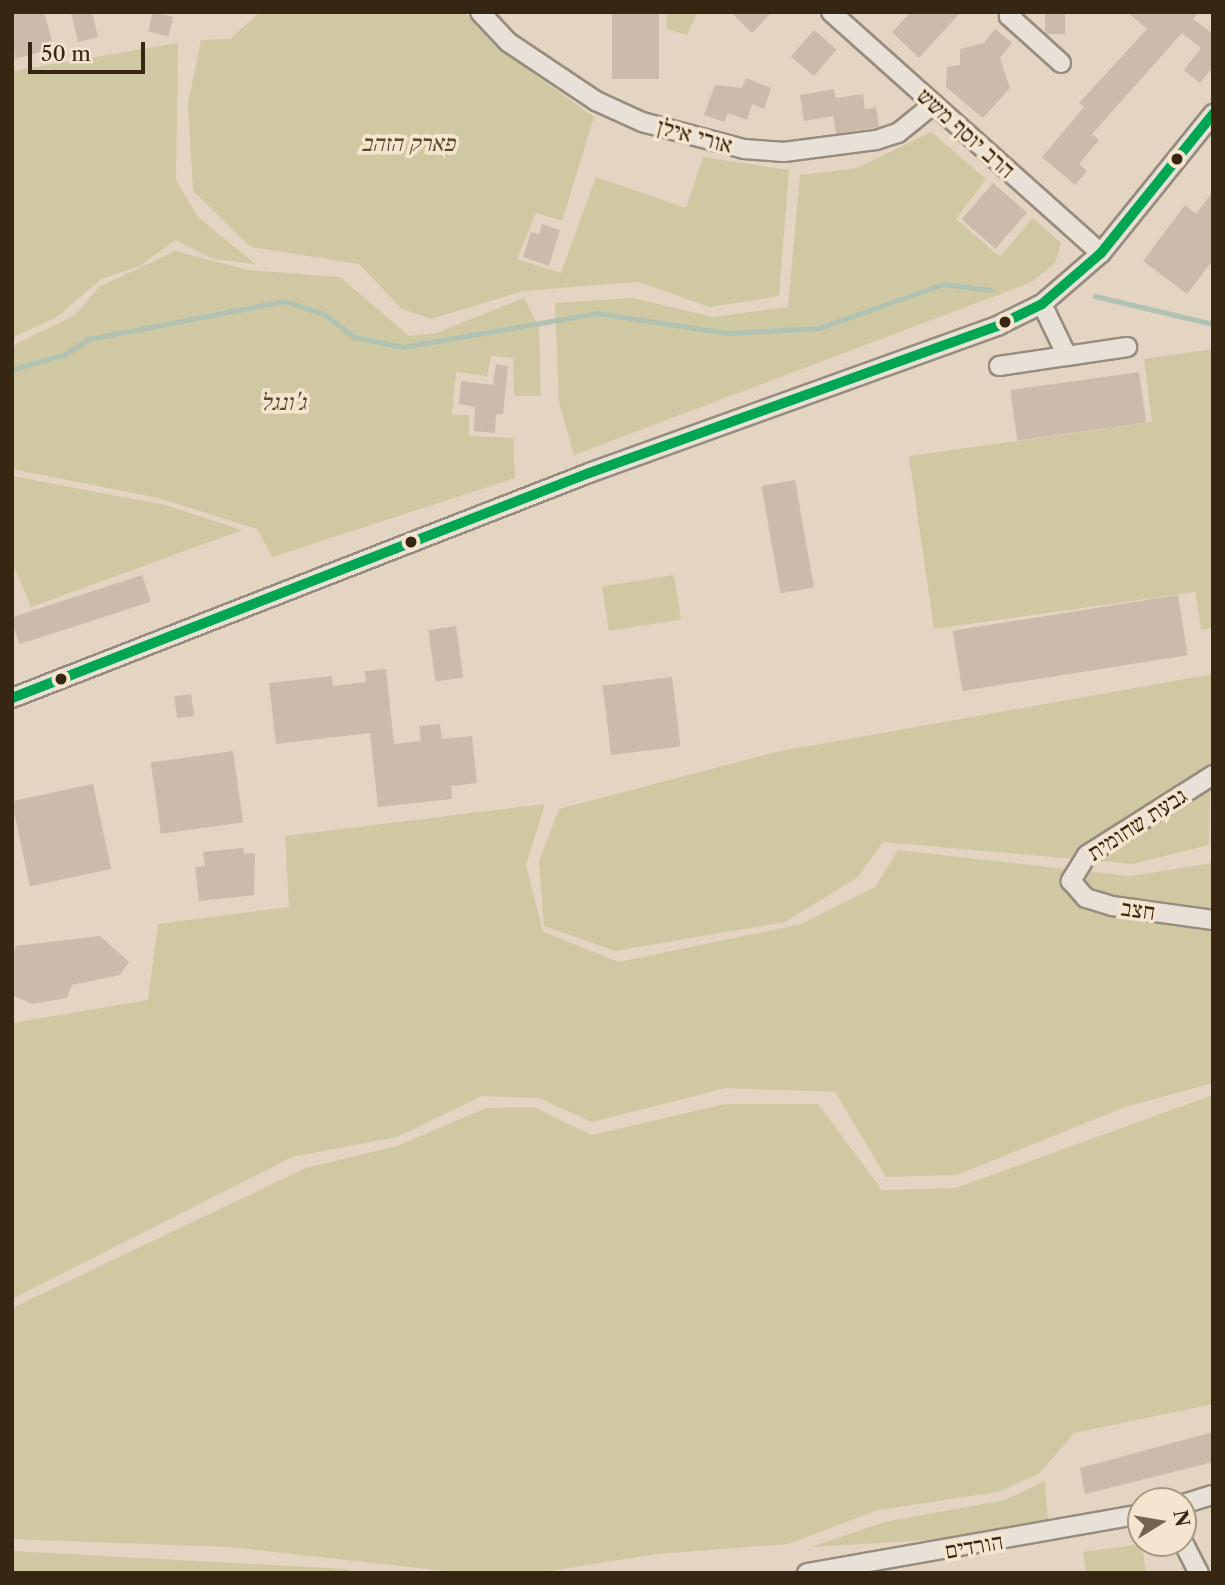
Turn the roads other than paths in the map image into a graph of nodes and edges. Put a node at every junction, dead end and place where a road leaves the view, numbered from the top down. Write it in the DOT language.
graph roads {
  1 [pos="480,12"];
  2 [pos="1013,12"];
  3 [pos="842,16"];
  4 [pos="1061,63"];
  5 [pos="934,104"];
  6 [pos="1213,114"];
  7 [pos="1101,253"];
  8 [pos="1042,304"];
  9 [pos="1128,346"];
  10 [pos="1067,356"];
  11 [pos="999,366"];
  12 [pos="12,698"];
  13 [pos="1213,775"];
  14 [pos="1071,881"];
  15 [pos="1213,920"];
  16 [pos="1127,1517"];
  17 [pos="1191,1557"];
  18 [pos="807,1573"];
  19 [pos="1199,1573"];
  1 -- 5 [label="street, אורי אילן"];
  2 -- 4 [label="street"];
  3 -- 5 [label="street, הרב יוסף משש"];
  5 -- 7 [label="street, הרב יוסף משש"];
  6 -- 7 [label="street"];
  7 -- 8 [label="street"];
  8 -- 10 [label="street"];
  8 -- 12 [label="street"];
  9 -- 10 [label="street"];
  10 -- 11 [label="street"];
  13 -- 14 [label="street, גבעת שחומית"];
  14 -- 15 [label="street, חצב"];
  16 -- 18 [label="street, הורדים"];
  17 -- 19 [label="street"];
}
